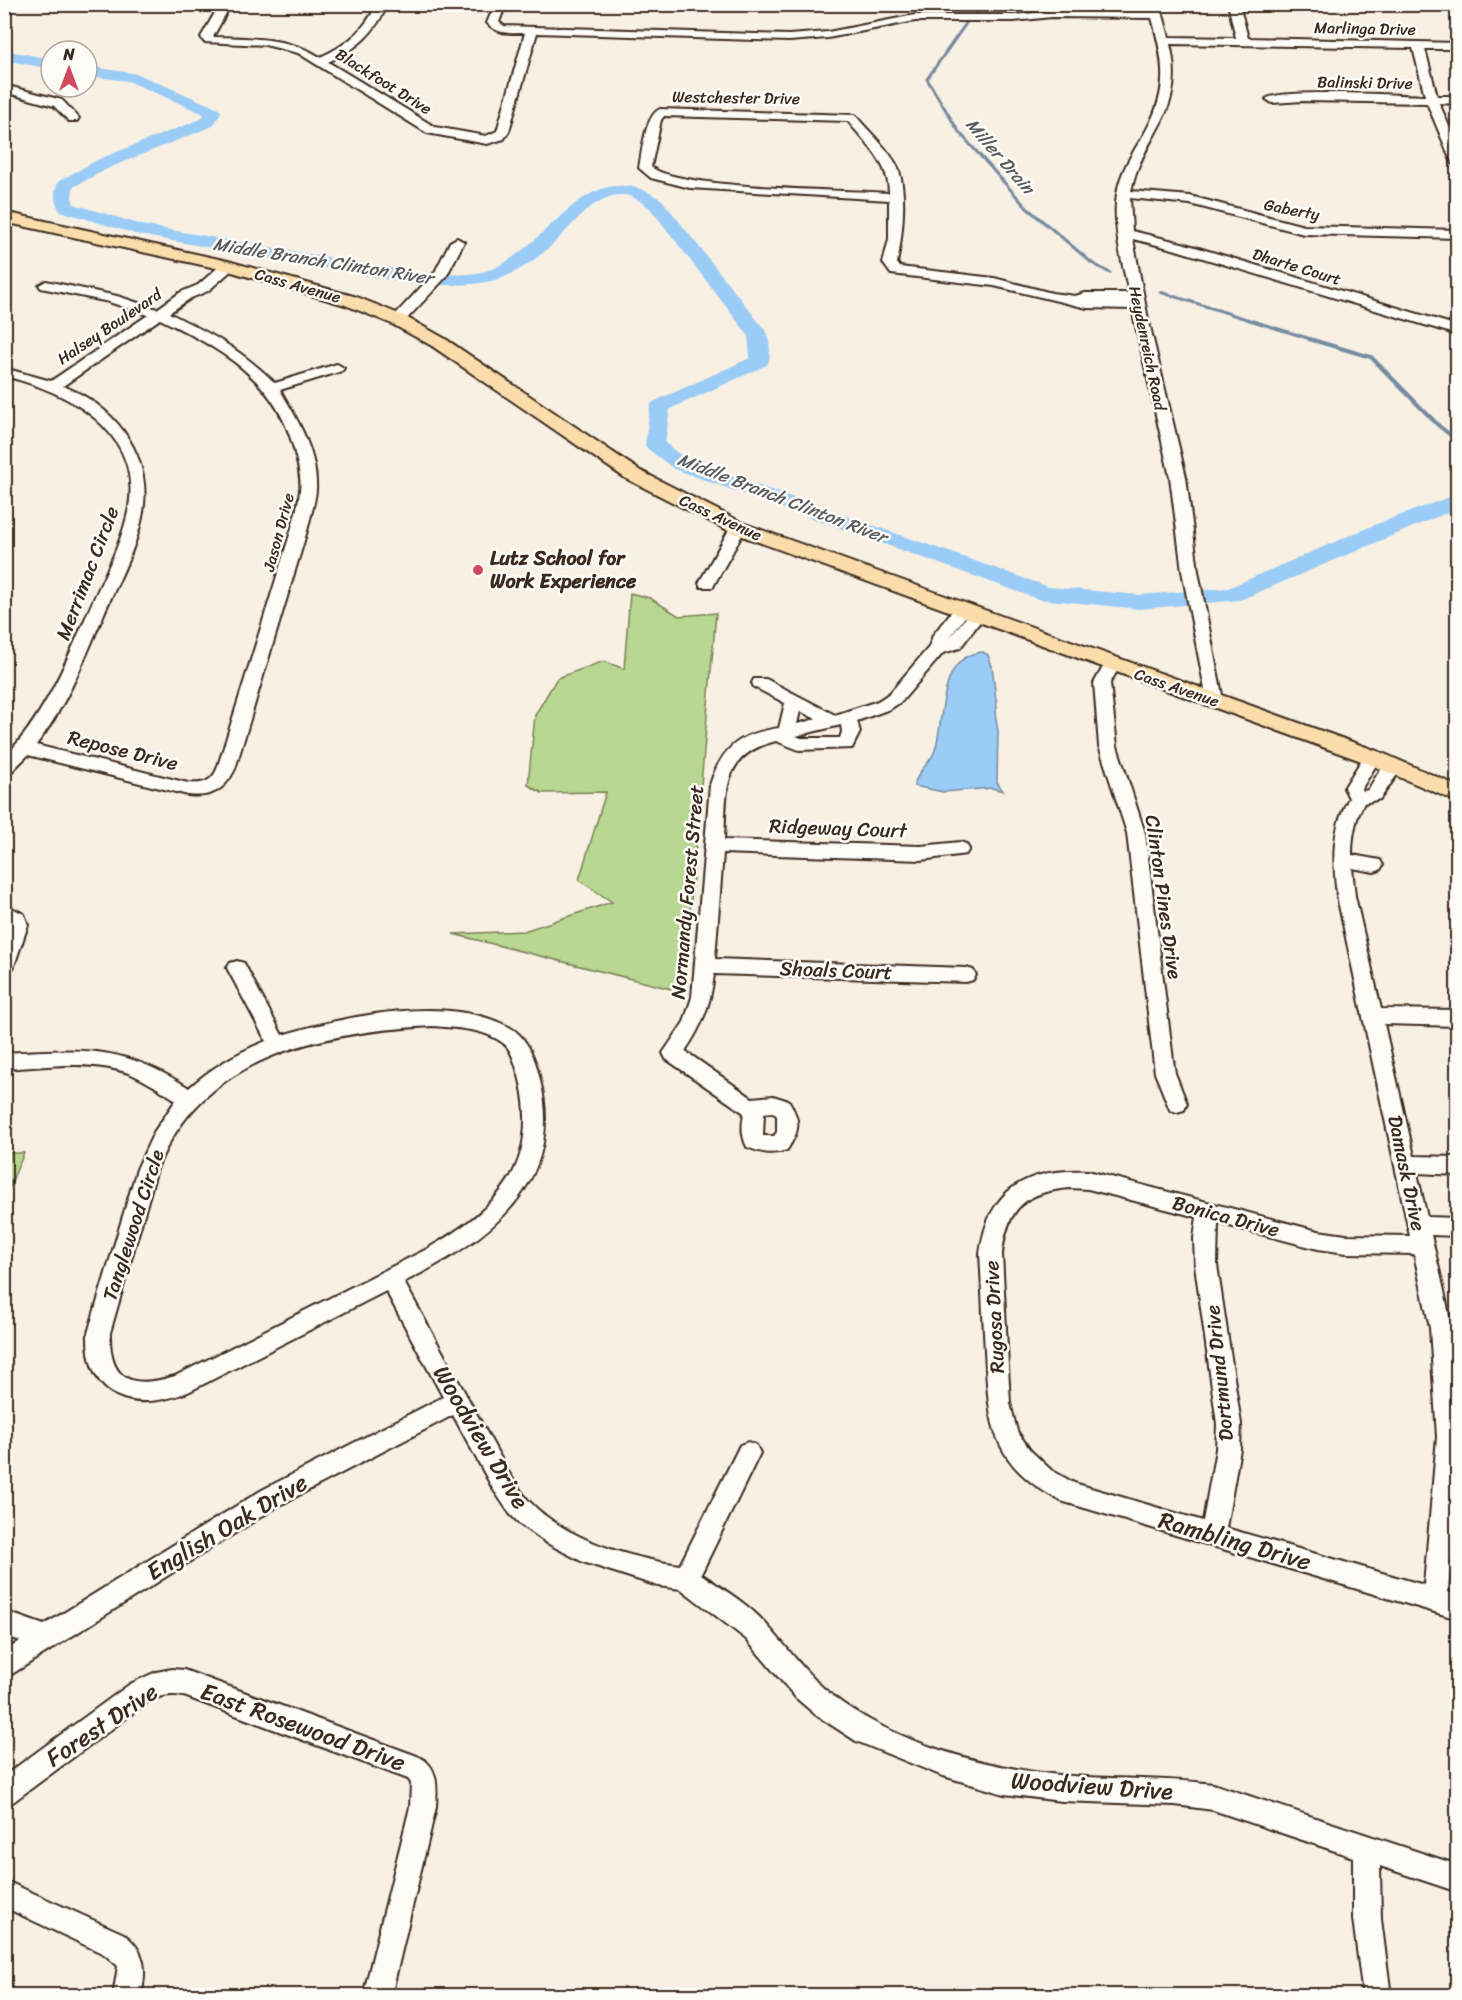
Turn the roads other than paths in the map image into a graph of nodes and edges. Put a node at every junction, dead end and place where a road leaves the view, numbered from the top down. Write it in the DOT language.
graph roads {
  1 [pos="226,4"];
  2 [pos="383,4"];
  3 [pos="501,4"];
  4 [pos="1233,4"];
  5 [pos="1156,13"];
  6 [pos="532,30"];
  7 [pos="1163,40"];
  8 [pos="1243,42"];
  9 [pos="1418,45"];
  10 [pos="1458,46"];
  11 [pos="320,61"];
  12 [pos="4,88"];
  13 [pos="1272,99"];
  14 [pos="1432,100"];
  15 [pos="1458,100"];
  16 [pos="73,118"];
  17 [pos="1458,164"];
  18 [pos="1123,194"];
  19 [pos="895,196"];
  20 [pos="4,217"];
  21 [pos="1126,234"];
  22 [pos="1458,234"];
  23 [pos="457,242"];
  24 [pos="221,264"];
  25 [pos="46,285"];
  26 [pos="1137,301"];
  27 [pos="160,314"];
  28 [pos="398,320"];
  29 [pos="1458,331"];
  30 [pos="337,368"];
  31 [pos="4,372"];
  32 [pos="53,386"];
  33 [pos="272,388"];
  34 [pos="738,528"];
  35 [pos="707,583"];
  36 [pos="970,613"];
  37 [pos="1113,664"];
  38 [pos="760,683"];
  39 [pos="1215,700"];
  40 [pos="794,701"];
  41 [pos="840,719"];
  42 [pos="782,733"];
  43 [pos="24,748"];
  44 [pos="1372,757"];
  45 [pos="1394,766"];
  46 [pos="4,770"];
  47 [pos="212,789"];
  48 [pos="1458,795"];
  49 [pos="1358,798"];
  50 [pos="715,846"];
  51 [pos="960,849"];
  52 [pos="1342,860"];
  53 [pos="1374,865"];
  54 [pos="4,911"];
  55 [pos="4,966"];
  56 [pos="705,966"];
  57 [pos="237,968"];
  58 [pos="966,975"];
  59 [pos="1372,1016"];
  60 [pos="1458,1018"];
  61 [pos="277,1044"];
  62 [pos="4,1060"];
  63 [pos="189,1098"];
  64 [pos="1177,1104"];
  65 [pos="755,1107"];
  66 [pos="1405,1164"];
  67 [pos="1458,1166"];
  68 [pos="1032,1186"];
  69 [pos="1209,1211"];
  70 [pos="1458,1227"];
  71 [pos="1420,1236"];
  72 [pos="391,1279"];
  73 [pos="458,1401"];
  74 [pos="748,1453"];
  75 [pos="1021,1459"];
  76 [pos="1213,1534"];
  77 [pos="686,1578"];
  78 [pos="1435,1600"];
  79 [pos="1458,1607"];
  80 [pos="4,1623"];
  81 [pos="46,1638"];
  82 [pos="4,1667"];
  83 [pos="171,1681"];
  84 [pos="4,1793"];
  85 [pos="1366,1849"];
  86 [pos="1458,1879"];
  87 [pos="4,1893"];
  88 [pos="127,1995"];
  89 [pos="377,1995"];
  90 [pos="1377,1995"];
  1 -- 11 [label="street, Blackfoot Drive"];
  2 -- 11 [label="street"];
  3 -- 6 [label="street"];
  4 -- 8 [label="street"];
  5 -- 6 [label="street"];
  5 -- 7 [label="street, Heydenreich Road"];
  6 -- 11 [label="street, Blackfoot Drive"];
  7 -- 8 [label="street, Marlinga Drive"];
  7 -- 18 [label="street, Heydenreich Road"];
  8 -- 9 [label="street, Marlinga Drive"];
  9 -- 10 [label="street, Marlinga Drive"];
  9 -- 14 [label="street"];
  12 -- 16 [label="street"];
  13 -- 14 [label="street, Balinski Drive"];
  14 -- 15 [label="street, Balinski Drive"];
  14 -- 17 [label="street"];
  18 -- 21 [label="street, Heydenreich Road"];
  18 -- 22 [label="street, Gaberty"];
  19 -- 19 [label="street, Westchester Drive"];
  19 -- 26 [label="street, Westchester Drive"];
  20 -- 24 [label="main road, Cass Avenue"];
  21 -- 26 [label="street, Heydenreich Road"];
  21 -- 29 [label="street, Dharte Court"];
  23 -- 28 [label="street"];
  24 -- 27 [label="street, Halsey Boulevard"];
  24 -- 28 [label="main road, Cass Avenue"];
  25 -- 27 [label="street, Jason Drive"];
  26 -- 39 [label="street, Heydenreich Road"];
  27 -- 32 [label="street, Halsey Boulevard"];
  27 -- 33 [label="street, Jason Drive"];
  28 -- 34 [label="main road, Cass Avenue"];
  30 -- 33 [label="street"];
  31 -- 32 [label="street, Merrimac Circle"];
  32 -- 43 [label="street, Merrimac Circle"];
  33 -- 47 [label="street, Jason Drive"];
  34 -- 35 [label="street"];
  34 -- 36 [label="main road, Cass Avenue"];
  36 -- 37 [label="main road, Cass Avenue"];
  36 -- 41 [label="street, Normandy Forest Street"];
  37 -- 39 [label="main road, Cass Avenue"];
  37 -- 64 [label="street, Clinton Pines Drive"];
  38 -- 40 [label="street"];
  39 -- 44 [label="main road, Cass Avenue"];
  40 -- 41 [label="street"];
  40 -- 42 [label="street"];
  41 -- 42 [label="street, Normandy Forest Street"];
  41 -- 42 [label="street"];
  42 -- 50 [label="street, Normandy Forest Street"];
  43 -- 46 [label="street, Merrimac Circle"];
  43 -- 47 [label="street, Repose Drive"];
  44 -- 45 [label="main road, Cass Avenue"];
  44 -- 49 [label="street, Damask Drive"];
  45 -- 48 [label="main road, Cass Avenue"];
  45 -- 49 [label="street"];
  49 -- 52 [label="street, Damask Drive"];
  50 -- 51 [label="street, Ridgeway Court"];
  50 -- 56 [label="street, Normandy Forest Street"];
  52 -- 53 [label="street"];
  52 -- 59 [label="street, Damask Drive"];
  54 -- 55 [label="street"];
  56 -- 58 [label="street, Shoals Court"];
  56 -- 65 [label="street, Normandy Forest Street"];
  57 -- 61 [label="street"];
  59 -- 60 [label="street"];
  59 -- 66 [label="street, Damask Drive"];
  61 -- 63 [label="street, Tanglewood Circle"];
  61 -- 72 [label="street, Tanglewood Circle"];
  62 -- 63 [label="street"];
  63 -- 72 [label="street, Tanglewood Circle"];
  66 -- 67 [label="street"];
  66 -- 71 [label="street, Damask Drive"];
  68 -- 69 [label="street, Bonica Drive"];
  68 -- 75 [label="street, Rugosa Drive"];
  69 -- 71 [label="street, Bonica Drive"];
  69 -- 76 [label="street, Dortmund Drive"];
  70 -- 71 [label="street, Bonica Drive"];
  71 -- 78 [label="street, Damask Drive"];
  72 -- 73 [label="street, Woodview Drive"];
  73 -- 77 [label="street, Woodview Drive"];
  73 -- 81 [label="street, English Oak Drive"];
  74 -- 77 [label="street"];
  75 -- 76 [label="street, Rambling Drive"];
  76 -- 78 [label="street, Rambling Drive"];
  77 -- 85 [label="street, Woodview Drive"];
  78 -- 79 [label="street, Rambling Drive"];
  80 -- 81 [label="street"];
  81 -- 82 [label="street, English Oak Drive"];
  83 -- 84 [label="street, Forest Drive"];
  83 -- 89 [label="street, East Rosewood Drive"];
  85 -- 86 [label="street, Woodview Drive"];
  85 -- 90 [label="street"];
  87 -- 88 [label="street"];
}
